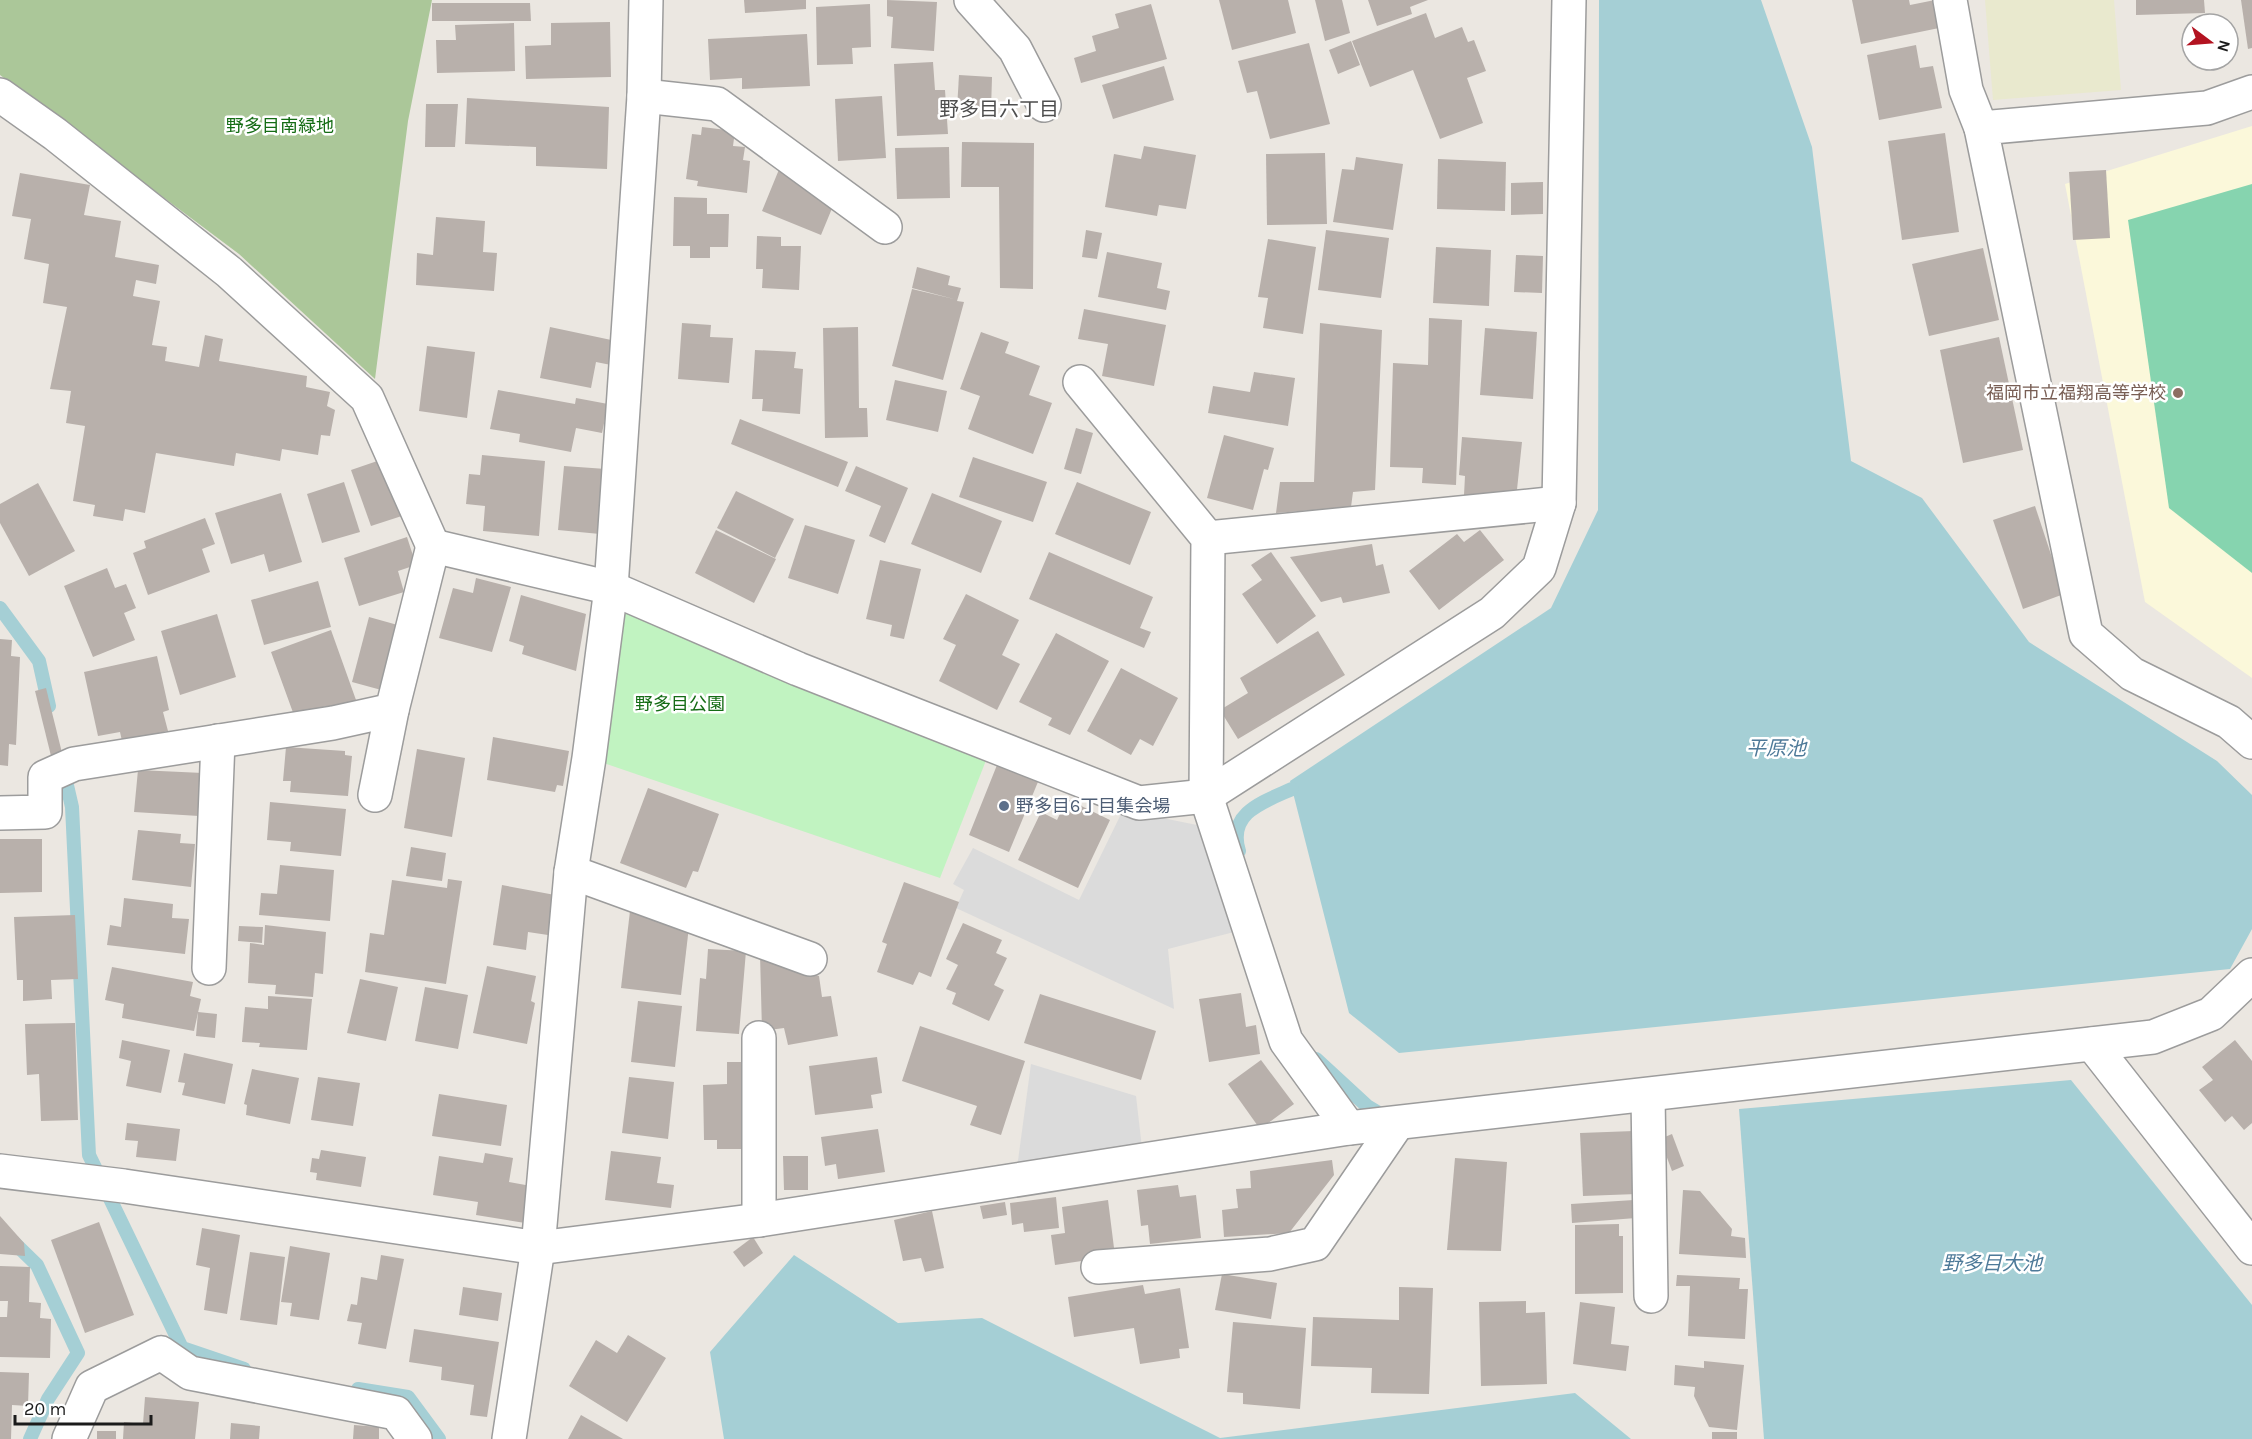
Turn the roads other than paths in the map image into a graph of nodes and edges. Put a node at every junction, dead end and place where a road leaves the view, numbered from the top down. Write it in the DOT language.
graph roads {
  1 [pos="646,0"];
  2 [pos="971,0"];
  3 [pos="1569,0"];
  4 [pos="1950,0"];
  5 [pos="2252,92"];
  6 [pos="0,95"];
  7 [pos="644,96"];
  8 [pos="1044,105"];
  9 [pos="1981,128"];
  10 [pos="885,227"];
  11 [pos="1080,382"];
  12 [pos="1559,503"];
  13 [pos="1208,538"];
  14 [pos="433,546"];
  15 [pos="611,588"];
  16 [pos="392,710"];
  17 [pos="218,741"];
  18 [pos="2252,742"];
  19 [pos="375,795"];
  20 [pos="1206,796"];
  21 [pos="0,813"];
  22 [pos="571,872"];
  23 [pos="810,959"];
  24 [pos="209,968"];
  25 [pos="2252,975"];
  26 [pos="759,1038"];
  27 [pos="2092,1044"];
  28 [pos="1648,1095"];
  29 [pos="1397,1124"];
  30 [pos="1349,1128"];
  31 [pos="0,1171"];
  32 [pos="759,1220"];
  33 [pos="538,1248"];
  34 [pos="2252,1248"];
  35 [pos="1098,1267"];
  36 [pos="1651,1296"];
  37 [pos="69,1439"];
  38 [pos="415,1439"];
  39 [pos="509,1439"];
  1 -- 7 [label="street"];
  2 -- 8 [label="street"];
  3 -- 12 [label="street"];
  4 -- 9 [label="street"];
  5 -- 9 [label="street"];
  6 -- 14 [label="street"];
  7 -- 10 [label="street"];
  7 -- 15 [label="street"];
  9 -- 18 [label="street"];
  11 -- 13 [label="street"];
  12 -- 13 [label="street"];
  12 -- 20 [label="street"];
  13 -- 20 [label="street"];
  14 -- 15 [label="street"];
  14 -- 16 [label="street"];
  15 -- 20 [label="street"];
  15 -- 22 [label="street"];
  16 -- 17 [label="street"];
  16 -- 19 [label="street"];
  17 -- 21 [label="street"];
  17 -- 24 [label="street"];
  20 -- 30 [label="street"];
  22 -- 23 [label="street"];
  22 -- 33 [label="street"];
  25 -- 27 [label="street"];
  26 -- 32 [label="street"];
  27 -- 28 [label="street"];
  27 -- 34 [label="street"];
  28 -- 29 [label="street"];
  28 -- 36 [label="street"];
  29 -- 30 [label="street"];
  29 -- 35 [label="street"];
  30 -- 32 [label="street"];
  31 -- 33 [label="street"];
  32 -- 33 [label="street"];
  33 -- 39 [label="street"];
  37 -- 38 [label="street"];
}
